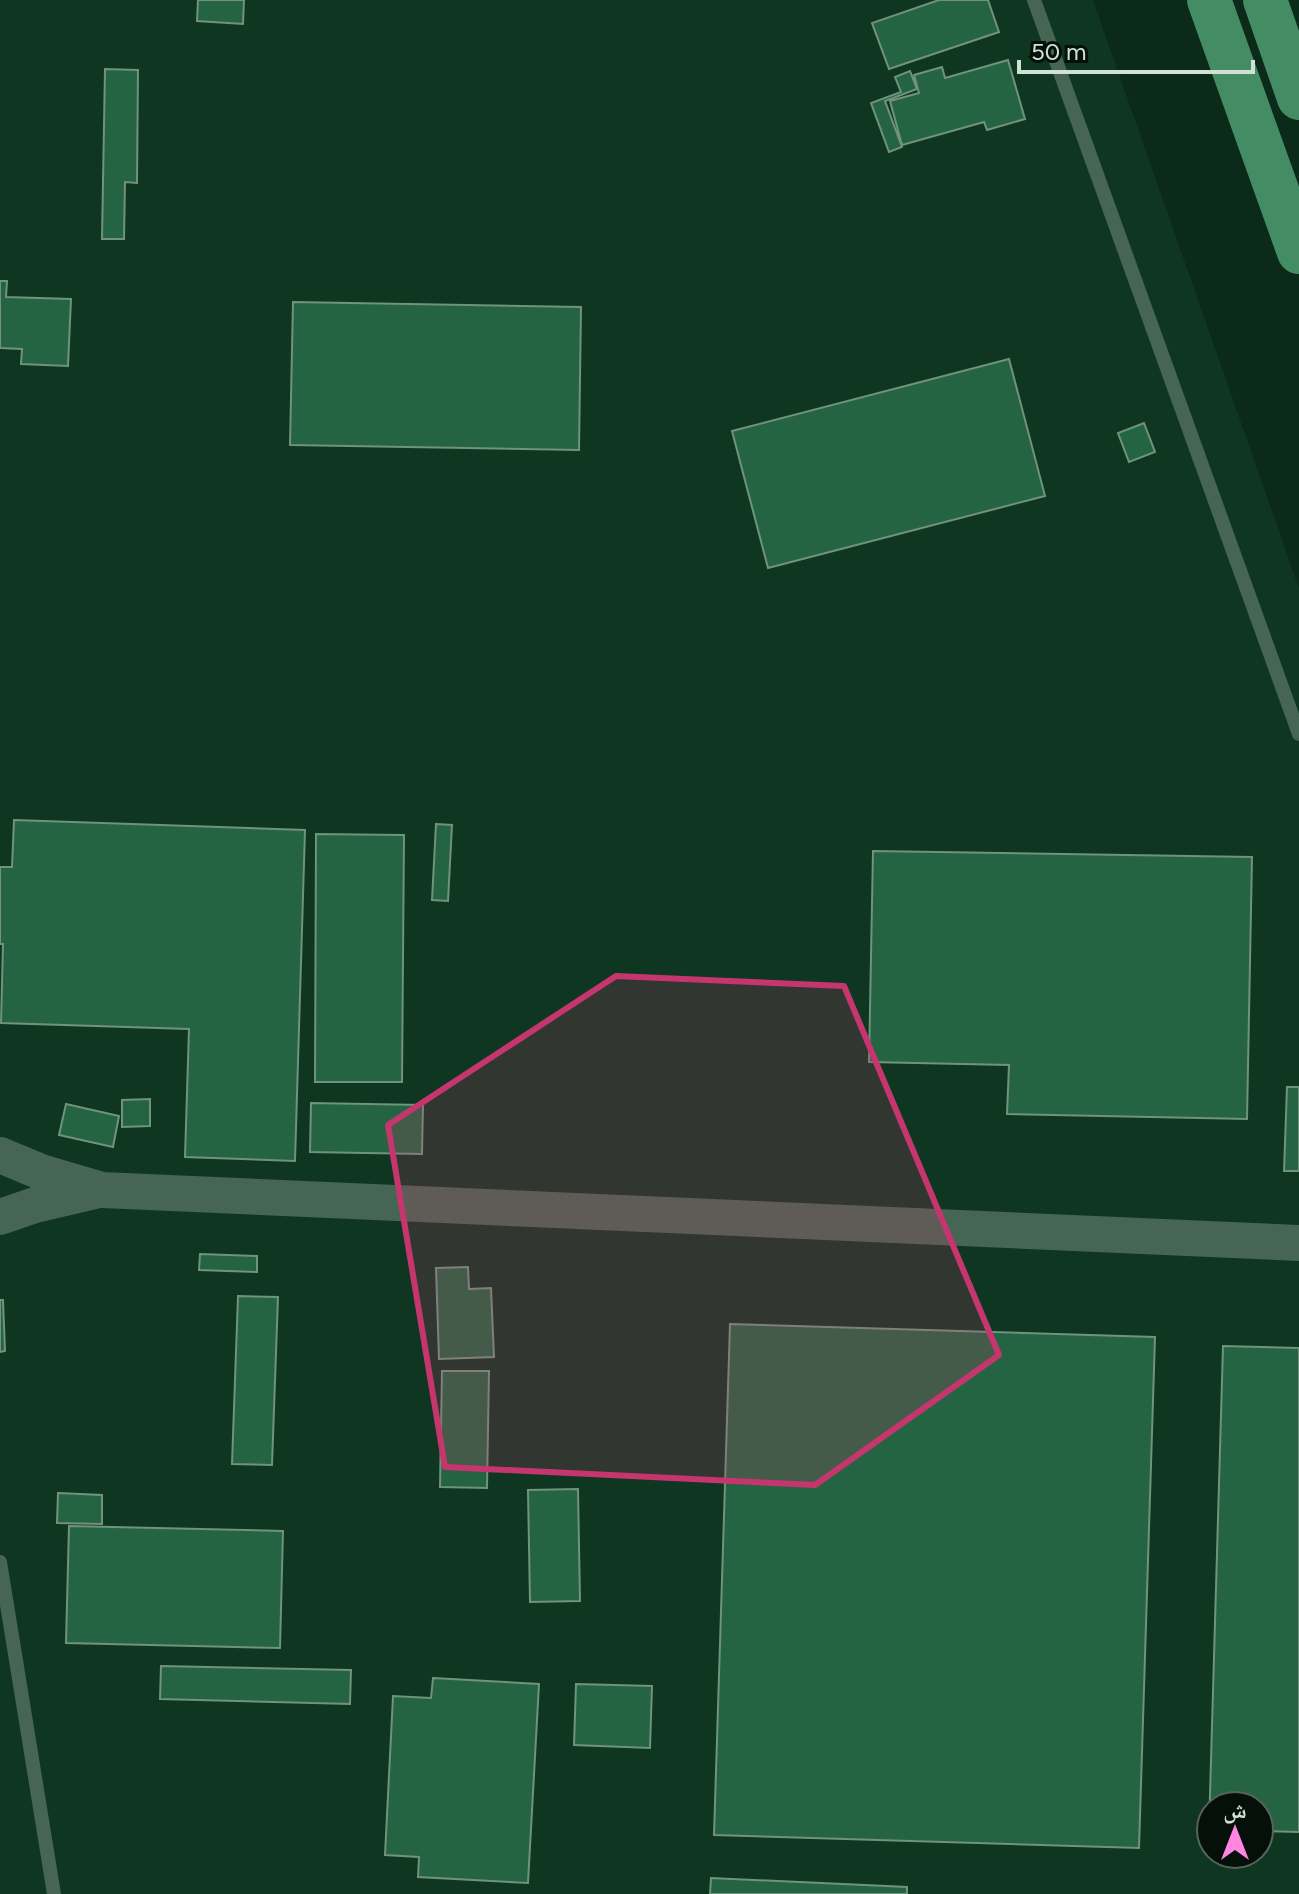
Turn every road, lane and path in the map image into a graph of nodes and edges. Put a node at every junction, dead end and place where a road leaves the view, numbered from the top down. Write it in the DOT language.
graph roads {
  1 [pos="1034,0"];
  2 [pos="1209,0"];
  3 [pos="1265,0"];
  4 [pos="1299,98"];
  5 [pos="1299,252"];
  6 [pos="1299,734"];
  7 [pos="0,1155"];
  8 [pos="102,1190"];
  9 [pos="0,1217"];
  10 [pos="1299,1243"];
  11 [pos="0,1562"];
  12 [pos="54,1894"];
  1 -- 6 [label="lane"];
  2 -- 5 [label="highway"];
  3 -- 4 [label="highway"];
  7 -- 8 [label="street"];
  8 -- 9 [label="street"];
  8 -- 10 [label="street"];
  11 -- 12 [label="lane"];
}
